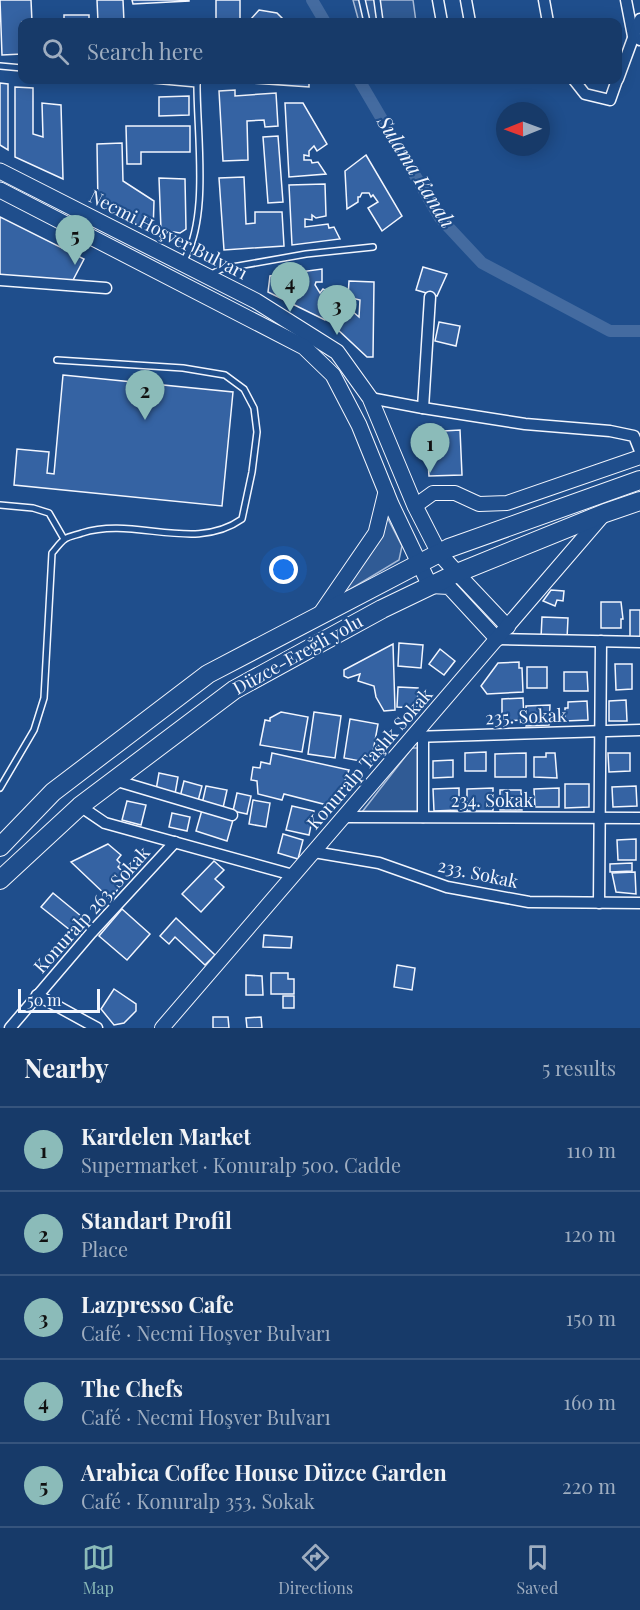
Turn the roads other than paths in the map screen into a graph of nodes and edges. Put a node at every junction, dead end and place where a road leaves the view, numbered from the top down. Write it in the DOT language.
graph roads {
  1 [pos="362,0"];
  2 [pos="377,0"];
  3 [pos="438,0"];
  4 [pos="466,0"];
  5 [pos="544,0"];
  6 [pos="626,0"];
  7 [pos="366,18"];
  8 [pos="379,18"];
  9 [pos="441,18"];
  10 [pos="469,18"];
  11 [pos="547,18"];
  12 [pos="640,19"];
  13 [pos="636,38"];
  14 [pos="0,66"];
  15 [pos="18,68"];
  16 [pos="622,68"];
  17 [pos="197,84"];
  18 [pos="577,84"];
  19 [pos="615,84"];
  20 [pos="0,171"];
  21 [pos="0,190"];
  22 [pos="373,248"];
  23 [pos="181,264"];
  24 [pos="206,277"];
  25 [pos="0,280"];
  26 [pos="106,288"];
  27 [pos="430,297"];
  28 [pos="57,360"];
  29 [pos="370,398"];
  30 [pos="423,408"];
  31 [pos="640,451"];
  32 [pos="640,457"];
  33 [pos="640,480"];
  34 [pos="386,492"];
  35 [pos="640,501"];
  36 [pos="0,506"];
  37 [pos="415,506"];
  38 [pos="606,513"];
  39 [pos="64,539"];
  40 [pos="439,553"];
  41 [pos="418,564"];
  42 [pos="457,573"];
  43 [pos="430,586"];
  44 [pos="318,618"];
  45 [pos="508,627"];
  46 [pos="497,639"];
  47 [pos="601,641"];
  48 [pos="640,642"];
  49 [pos="640,730"];
  50 [pos="601,731"];
  51 [pos="418,736"];
  52 [pos="114,780"];
  53 [pos="0,788"];
  54 [pos="80,806"];
  55 [pos="232,815"];
  56 [pos="344,817"];
  57 [pos="423,817"];
  58 [pos="600,818"];
  59 [pos="640,818"];
  60 [pos="175,842"];
  61 [pos="0,847"];
  62 [pos="314,852"];
  63 [pos="293,875"];
  64 [pos="0,880"];
  65 [pos="599,903"];
  66 [pos="640,903"];
  67 [pos="37,995"];
  68 [pos="10,1028"];
  69 [pos="97,1028"];
  70 [pos="162,1028"];
  1 -- 7 [label="lane"];
  2 -- 8 [label="lane"];
  3 -- 9 [label="street"];
  4 -- 10 [label="street"];
  5 -- 11 [label="street"];
  6 -- 13 [label="street"];
  12 -- 13 [label="street"];
  13 -- 16 [label="street"];
  14 -- 15 [label="lane"];
  17 -- 23 [label="lane"];
  18 -- 19 [label="street"];
  20 -- 23 [label="main road, Necmi Hoşver Bulvarı"];
  21 -- 34 [label="main road, Necmi Hoşver Bulvarı"];
  22 -- 24 [label="lane"];
  23 -- 24 [label="main road, Necmi Hoşver Bulvarı"];
  24 -- 29 [label="main road, Necmi Hoşver Bulvarı"];
  25 -- 26 [label="street"];
  27 -- 30 [label="street"];
  28 -- 39 [label="lane"];
  29 -- 30 [label="street"];
  29 -- 37 [label="main road, Necmi Hoşver Bulvarı"];
  30 -- 31 [label="street"];
  32 -- 37 [label="street"];
  33 -- 40 [label="highway, Düzce-Ereğli yolu"];
  34 -- 41 [label="main road, Necmi Hoşver Bulvarı"];
  34 -- 44 [label="main road"];
  35 -- 38 [label="highway, Düzce-Ereğli yolu"];
  36 -- 39 [label="lane"];
  37 -- 40 [label="main road, Necmi Hoşver Bulvarı"];
  38 -- 42 [label="highway, Düzce-Ereğli yolu"];
  38 -- 45 [label="street, Konuralp Taşlık Sokak"];
  39 -- 53 [label="lane"];
  40 -- 41 [label="highway, Düzce-Ereğli yolu"];
  40 -- 42 [label="main road, Necmi Hoşver Bulvarı"];
  41 -- 43 [label="main road, Necmi Hoşver Bulvarı"];
  41 -- 44 [label="highway, Düzce-Ereğli yolu"];
  42 -- 43 [label="highway, Düzce-Ereğli yolu"];
  42 -- 45 [label="street"];
  43 -- 46 [label="street"];
  43 -- 52 [label="highway, Düzce-Ereğli yolu"];
  44 -- 61 [label="highway, Düzce-Ereğli yolu"];
  45 -- 46 [label="street, Konuralp Taşlık Sokak"];
  46 -- 47 [label="street"];
  46 -- 51 [label="street, Konuralp Taşlık Sokak"];
  47 -- 48 [label="street"];
  47 -- 50 [label="street"];
  49 -- 50 [label="street, 235. Sokak"];
  50 -- 51 [label="street, 235. Sokak"];
  50 -- 58 [label="street"];
  51 -- 56 [label="street, Konuralp Taşlık Sokak"];
  51 -- 57 [label="street"];
  52 -- 54 [label="highway, Düzce-Ereğli yolu"];
  52 -- 55 [label="street"];
  54 -- 60 [label="street, Konuralp 263. Sokak"];
  54 -- 64 [label="highway, Düzce-Ereğli yolu"];
  56 -- 57 [label="street, 234. Sokak"];
  56 -- 62 [label="street, Konuralp Taşlık Sokak"];
  57 -- 58 [label="street, 234. Sokak"];
  58 -- 59 [label="street, 234. Sokak"];
  58 -- 65 [label="street"];
  60 -- 63 [label="street, Konuralp 263. Sokak"];
  60 -- 67 [label="street, Konuralp 263. Sokak"];
  62 -- 63 [label="street, Konuralp Taşlık Sokak"];
  62 -- 65 [label="street, 233. Sokak"];
  63 -- 70 [label="street, Konuralp Taşlık Sokak"];
  65 -- 66 [label="street, 233. Sokak"];
  67 -- 68 [label="street, Konuralp 263. Sokak"];
  67 -- 69 [label="street"];
}
